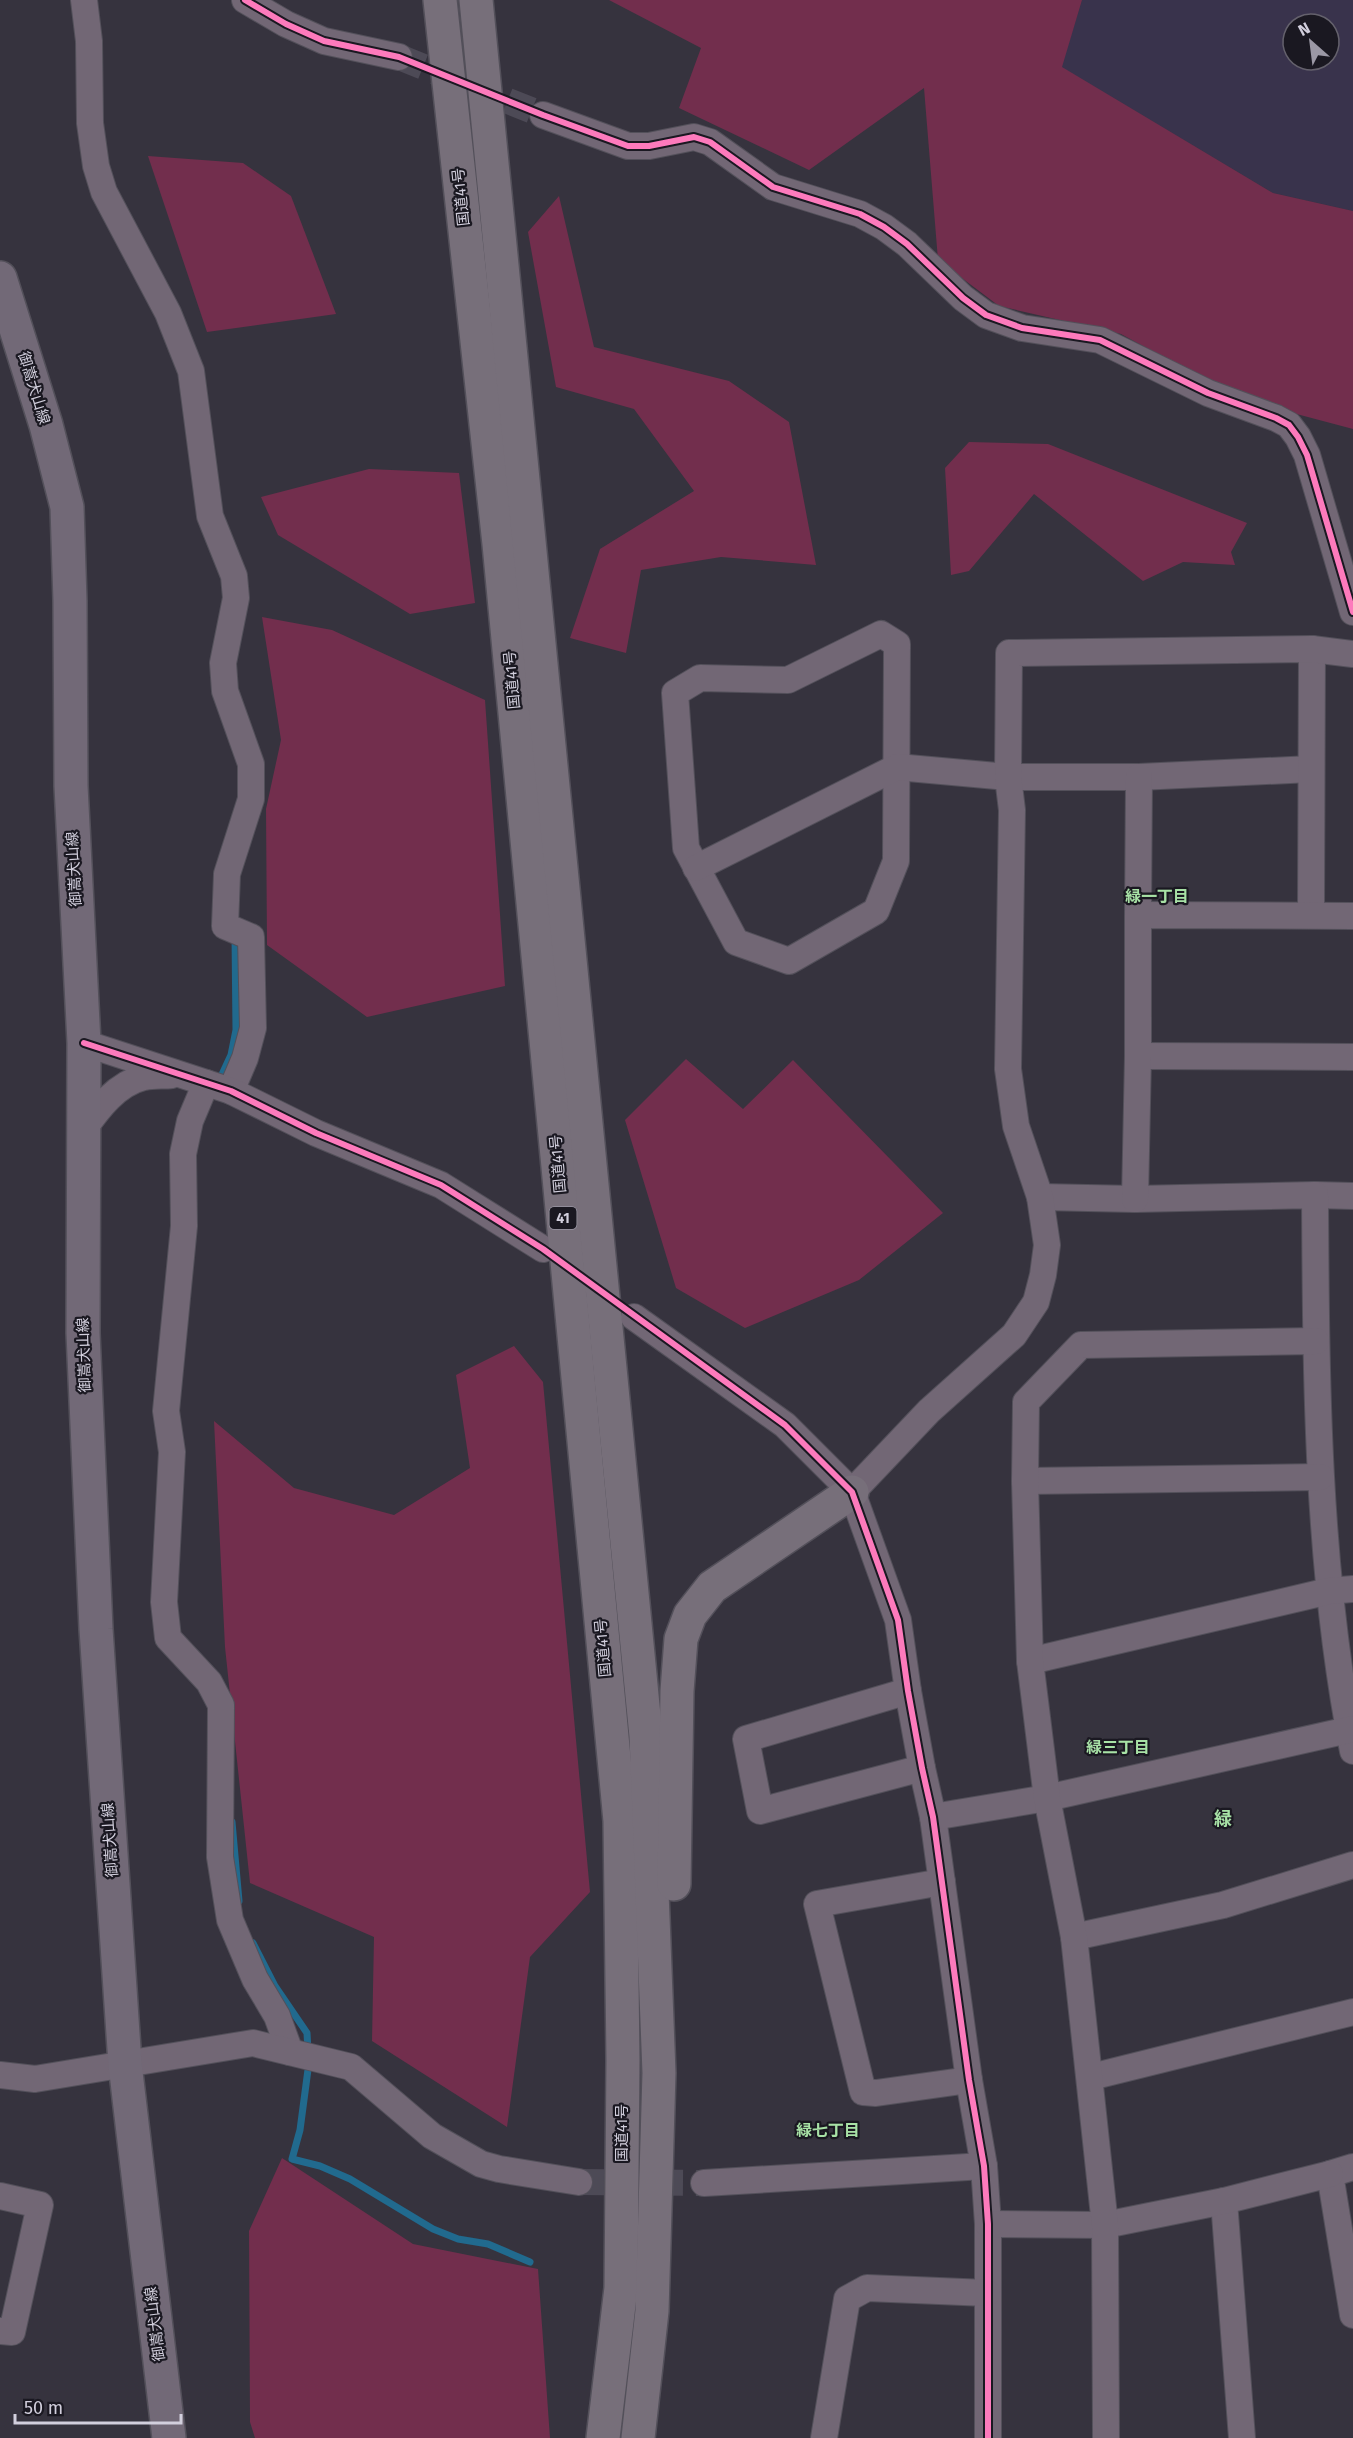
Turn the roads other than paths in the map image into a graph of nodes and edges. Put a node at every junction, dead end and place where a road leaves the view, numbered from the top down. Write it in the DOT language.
graph roads {
  1 [pos="84,0"];
  2 [pos="245,0"];
  3 [pos="432,0"];
  4 [pos="440,0"];
  5 [pos="476,0"];
  6 [pos="492,0"];
  7 [pos="399,57"];
  8 [pos="447,65"];
  9 [pos="543,115"];
  10 [pos="502,249"];
  11 [pos="0,278"];
  12 [pos="1353,612"];
  13 [pos="1312,649"];
  14 [pos="1353,654"];
  15 [pos="897,767"];
  16 [pos="1311,770"];
  17 [pos="1008,777"];
  18 [pos="1138,777"];
  19 [pos="696,867"];
  20 [pos="1138,915"];
  21 [pos="1311,915"];
  22 [pos="1353,916"];
  23 [pos="84,1043"];
  24 [pos="1138,1056"];
  25 [pos="1353,1057"];
  26 [pos="179,1074"];
  27 [pos="206,1083"];
  28 [pos="231,1090"];
  29 [pos="83,1130"];
  30 [pos="1315,1195"];
  31 [pos="1353,1196"];
  32 [pos="1040,1197"];
  33 [pos="1135,1199"];
  34 [pos="543,1249"];
  35 [pos="634,1317"];
  36 [pos="1316,1341"];
  37 [pos="1320,1477"];
  38 [pos="1025,1481"];
  39 [pos="852,1491"];
  40 [pos="1341,1590"];
  41 [pos="1030,1661"];
  42 [pos="908,1691"];
  43 [pos="1352,1736"];
  44 [pos="922,1768"];
  45 [pos="1047,1798"];
  46 [pos="933,1817"];
  47 [pos="1353,1865"];
  48 [pos="942,1882"];
  49 [pos="1074,1937"];
  50 [pos="1353,2012"];
  51 [pos="290,2052"];
  52 [pos="125,2064"];
  53 [pos="659,2073"];
  54 [pos="0,2075"];
  55 [pos="1091,2077"];
  56 [pos="969,2080"];
  57 [pos="984,2166"];
  58 [pos="1342,2170"];
  59 [pos="579,2182"];
  60 [pos="704,2183"];
  61 [pos="0,2196"];
  62 [pos="1224,2201"];
  63 [pos="988,2224"];
  64 [pos="1105,2225"];
  65 [pos="987,2293"];
  66 [pos="1353,2309"];
  67 [pos="0,2331"];
  68 [pos="169,2438"];
  69 [pos="603,2438"];
  70 [pos="638,2438"];
  71 [pos="824,2438"];
  72 [pos="988,2438"];
  73 [pos="1106,2438"];
  74 [pos="1242,2438"];
  1 -- 28 [label="street"];
  2 -- 7 [label="street"];
  3 -- 8 [label="highway"];
  4 -- 8 [label="highway, 国道41号 / 41"];
  5 -- 10 [label="highway, 国道41号 / 41"];
  6 -- 10 [label="highway"];
  8 -- 69 [label="highway, 国道41号 / 41"];
  9 -- 12 [label="street"];
  10 -- 53 [label="highway, 国道41号 / 41"];
  11 -- 23 [label="main road, 御嵩犬山線"];
  13 -- 14 [label="street"];
  13 -- 16 [label="street"];
  13 -- 17 [label="street"];
  15 -- 17 [label="street"];
  15 -- 19 [label="street"];
  15 -- 19 [label="street"];
  15 -- 19 [label="street"];
  16 -- 18 [label="street"];
  16 -- 21 [label="street"];
  17 -- 18 [label="street"];
  17 -- 32 [label="street"];
  18 -- 20 [label="street"];
  20 -- 21 [label="street"];
  20 -- 24 [label="street"];
  21 -- 22 [label="street"];
  23 -- 26 [label="street"];
  23 -- 29 [label="main road, 御嵩犬山線"];
  24 -- 25 [label="street"];
  24 -- 33 [label="street"];
  26 -- 27 [label="street"];
  26 -- 29 [label="street"];
  27 -- 28 [label="street"];
  27 -- 51 [label="street"];
  28 -- 34 [label="street"];
  29 -- 52 [label="main road, 御嵩犬山線"];
  30 -- 31 [label="street"];
  30 -- 33 [label="street"];
  30 -- 36 [label="street"];
  32 -- 33 [label="street"];
  32 -- 39 [label="street"];
  35 -- 39 [label="street"];
  36 -- 37 [label="street"];
  36 -- 38 [label="street"];
  37 -- 38 [label="street"];
  37 -- 40 [label="street"];
  38 -- 41 [label="street"];
  39 -- 42 [label="street"];
  39 -- 53 [label="highway"];
  40 -- 41 [label="street"];
  40 -- 43 [label="street"];
  41 -- 45 [label="street"];
  42 -- 44 [label="street"];
  42 -- 44 [label="street"];
  43 -- 45 [label="street"];
  44 -- 46 [label="street"];
  45 -- 46 [label="street"];
  45 -- 49 [label="street"];
  46 -- 48 [label="street"];
  47 -- 49 [label="street"];
  48 -- 56 [label="street"];
  48 -- 56 [label="street"];
  49 -- 55 [label="street"];
  50 -- 55 [label="street"];
  51 -- 52 [label="street"];
  51 -- 59 [label="street"];
  52 -- 54 [label="street"];
  52 -- 68 [label="main road, 御嵩犬山線"];
  53 -- 70 [label="highway, 国道41号 / 41"];
  55 -- 64 [label="street"];
  56 -- 57 [label="street"];
  57 -- 60 [label="street"];
  57 -- 63 [label="street"];
  58 -- 62 [label="street"];
  58 -- 66 [label="street"];
  61 -- 67 [label="street"];
  62 -- 64 [label="street"];
  62 -- 74 [label="street"];
  63 -- 64 [label="street"];
  63 -- 65 [label="street"];
  64 -- 73 [label="street"];
  65 -- 71 [label="street"];
  65 -- 72 [label="street"];
}
